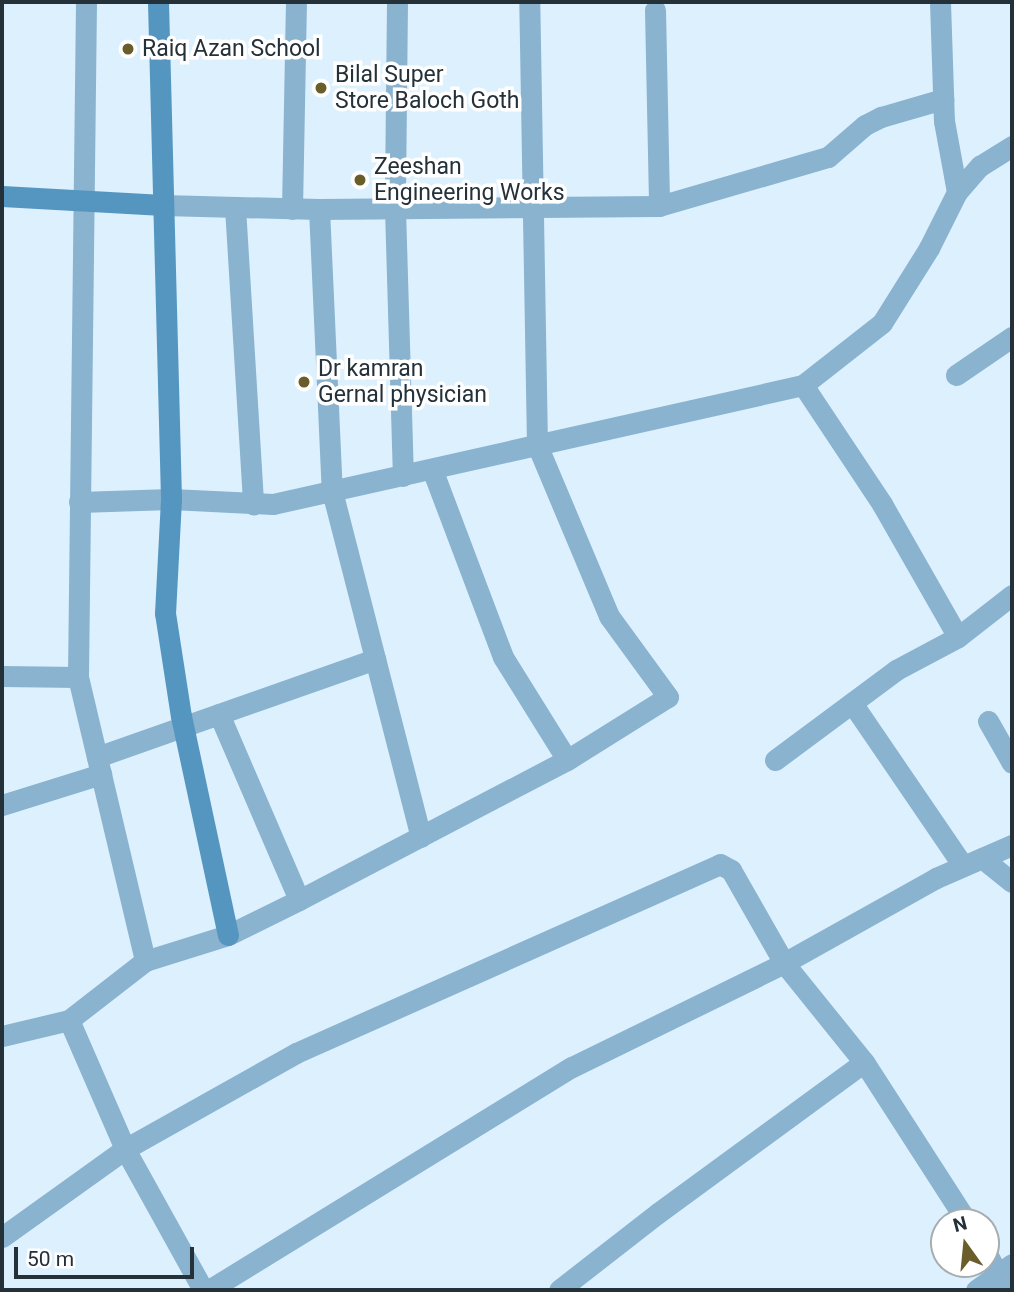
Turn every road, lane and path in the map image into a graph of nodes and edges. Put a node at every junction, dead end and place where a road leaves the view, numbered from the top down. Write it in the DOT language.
graph roads {
  1 [pos="86,2"];
  2 [pos="158,2"];
  3 [pos="296,2"];
  4 [pos="397,2"];
  5 [pos="529,2"];
  6 [pos="940,2"];
  7 [pos="655,10"];
  8 [pos="943,99"];
  9 [pos="1012,146"];
  10 [pos="957,192"];
  11 [pos="2,196"];
  12 [pos="82,200"];
  13 [pos="163,205"];
  14 [pos="659,206"];
  15 [pos="235,207"];
  16 [pos="534,207"];
  17 [pos="292,209"];
  18 [pos="319,209"];
  19 [pos="396,209"];
  20 [pos="1012,337"];
  21 [pos="956,375"];
  22 [pos="803,385"];
  23 [pos="537,445"];
  24 [pos="432,469"];
  25 [pos="403,476"];
  26 [pos="332,491"];
  27 [pos="171,499"];
  28 [pos="79,502"];
  29 [pos="253,503"];
  30 [pos="1012,595"];
  31 [pos="958,637"];
  32 [pos="375,659"];
  33 [pos="2,676"];
  34 [pos="78,677"];
  35 [pos="852,703"];
  36 [pos="219,713"];
  37 [pos="988,721"];
  38 [pos="183,726"];
  39 [pos="567,760"];
  40 [pos="775,760"];
  41 [pos="1012,763"];
  42 [pos="99,765"];
  43 [pos="2,805"];
  44 [pos="421,838"];
  45 [pos="1012,845"];
  46 [pos="972,862"];
  47 [pos="1012,881"];
  48 [pos="299,900"];
  49 [pos="228,935"];
  50 [pos="145,961"];
  51 [pos="784,962"];
  52 [pos="69,1020"];
  53 [pos="2,1036"];
  54 [pos="864,1062"];
  55 [pos="125,1149"];
  56 [pos="958,1208"];
  57 [pos="2,1237"];
  58 [pos="1005,1277"];
  59 [pos="203,1290"];
  60 [pos="209,1290"];
  61 [pos="559,1290"];
  62 [pos="976,1290"];
  1 -- 12 [label="street"];
  2 -- 13 [label="street"];
  3 -- 17 [label="street"];
  4 -- 19 [label="street"];
  5 -- 16 [label="street"];
  6 -- 8 [label="street"];
  7 -- 14 [label="street"];
  8 -- 10 [label="street"];
  8 -- 14 [label="street"];
  9 -- 10 [label="street"];
  10 -- 22 [label="street"];
  11 -- 12 [label="street"];
  12 -- 13 [label="street"];
  12 -- 28 [label="street"];
  13 -- 15 [label="street"];
  13 -- 27 [label="street"];
  14 -- 16 [label="street"];
  15 -- 17 [label="street"];
  15 -- 29 [label="street"];
  16 -- 19 [label="street"];
  16 -- 23 [label="street"];
  17 -- 18 [label="street"];
  18 -- 19 [label="street"];
  18 -- 26 [label="street"];
  19 -- 25 [label="street"];
  20 -- 21 [label="street"];
  22 -- 23 [label="street"];
  22 -- 31 [label="street"];
  23 -- 24 [label="street"];
  23 -- 39 [label="street"];
  24 -- 25 [label="street"];
  24 -- 39 [label="street"];
  25 -- 26 [label="street"];
  26 -- 29 [label="street"];
  26 -- 32 [label="street"];
  27 -- 28 [label="street"];
  27 -- 29 [label="street"];
  27 -- 38 [label="street"];
  28 -- 34 [label="street"];
  30 -- 31 [label="street"];
  31 -- 35 [label="street"];
  32 -- 36 [label="street"];
  32 -- 44 [label="street"];
  33 -- 34 [label="street"];
  34 -- 42 [label="street"];
  35 -- 40 [label="street"];
  35 -- 46 [label="street"];
  36 -- 38 [label="street"];
  36 -- 48 [label="street"];
  37 -- 41 [label="street"];
  38 -- 42 [label="street"];
  38 -- 49 [label="street"];
  39 -- 44 [label="street"];
  42 -- 43 [label="street"];
  42 -- 50 [label="street"];
  44 -- 48 [label="street"];
  45 -- 46 [label="street"];
  46 -- 47 [label="street"];
  46 -- 51 [label="street"];
  48 -- 49 [label="street"];
  49 -- 50 [label="street"];
  50 -- 52 [label="street"];
  51 -- 54 [label="street"];
  51 -- 55 [label="street"];
  51 -- 60 [label="street"];
  52 -- 53 [label="street"];
  52 -- 55 [label="street"];
  54 -- 56 [label="street"];
  54 -- 61 [label="street"];
  55 -- 57 [label="street"];
  55 -- 59 [label="street"];
  58 -- 62 [label="street"];
}
